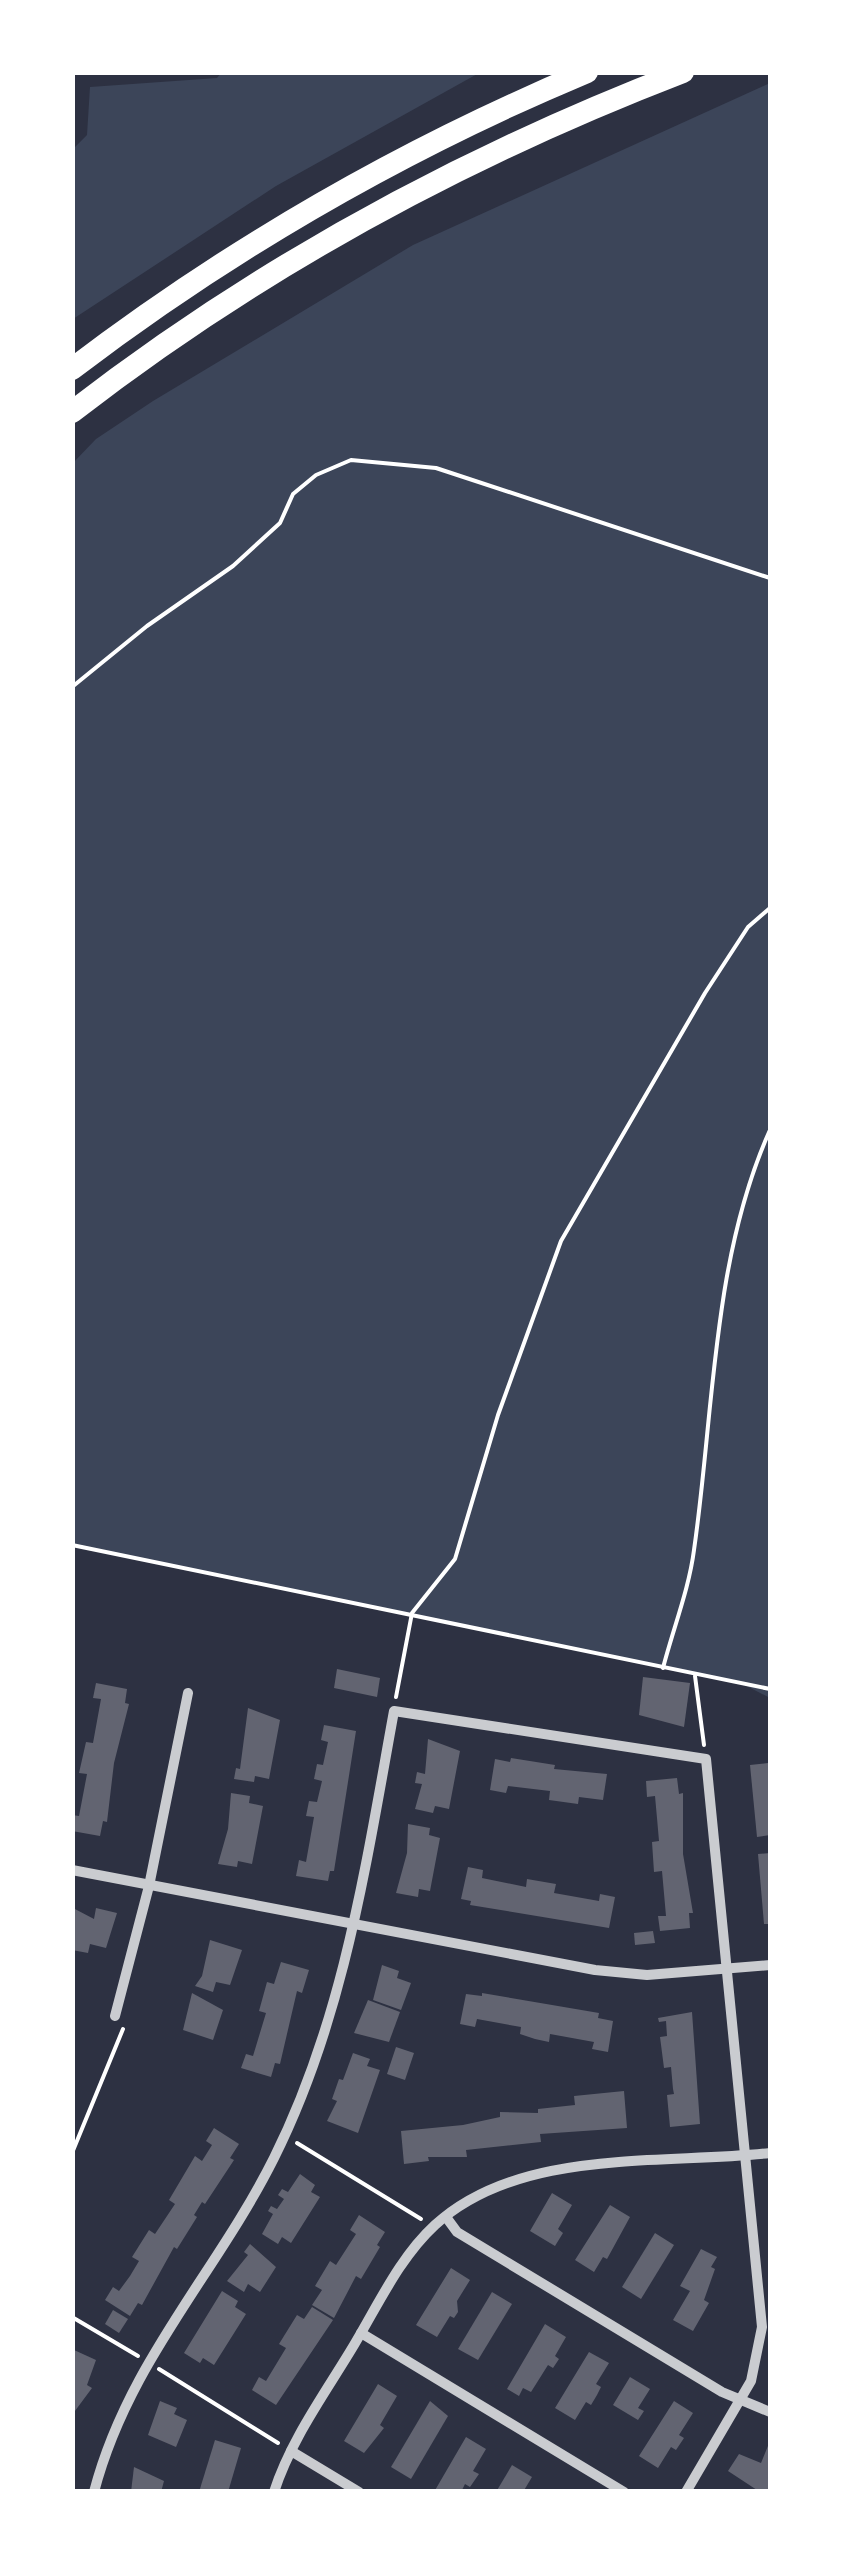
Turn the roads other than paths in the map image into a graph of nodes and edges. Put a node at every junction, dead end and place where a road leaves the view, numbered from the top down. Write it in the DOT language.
graph roads {
  1 [pos="587,72"];
  2 [pos="683,72"];
  3 [pos="72,369"];
  4 [pos="72,412"];
  5 [pos="188,1692"];
  6 [pos="72,1870"];
  7 [pos="149,1886"];
  8 [pos="355,1925"];
  9 [pos="770,1965"];
  10 [pos="730,1969"];
  11 [pos="115,2016"];
  12 [pos="770,2153"];
  13 [pos="747,2156"];
  14 [pos="446,2216"];
  15 [pos="361,2333"];
  16 [pos="742,2400"];
  17 [pos="770,2412"];
  18 [pos="291,2451"];
  19 [pos="94,2492"];
  20 [pos="274,2492"];
  21 [pos="359,2492"];
  22 [pos="624,2492"];
  23 [pos="686,2492"];
  1 -- 3 [label="highway"];
  2 -- 4 [label="highway"];
  5 -- 7 [label="street"];
  6 -- 7 [label="street"];
  7 -- 8 [label="street"];
  7 -- 11 [label="street"];
  8 -- 10 [label="street"];
  8 -- 10 [label="street"];
  8 -- 19 [label="street"];
  9 -- 10 [label="street"];
  10 -- 13 [label="street"];
  12 -- 13 [label="street"];
  13 -- 14 [label="street"];
  13 -- 16 [label="street"];
  14 -- 15 [label="street"];
  14 -- 16 [label="street"];
  15 -- 18 [label="street"];
  15 -- 22 [label="street"];
  16 -- 17 [label="street"];
  16 -- 23 [label="street"];
  18 -- 20 [label="street"];
  18 -- 21 [label="street"];
}
